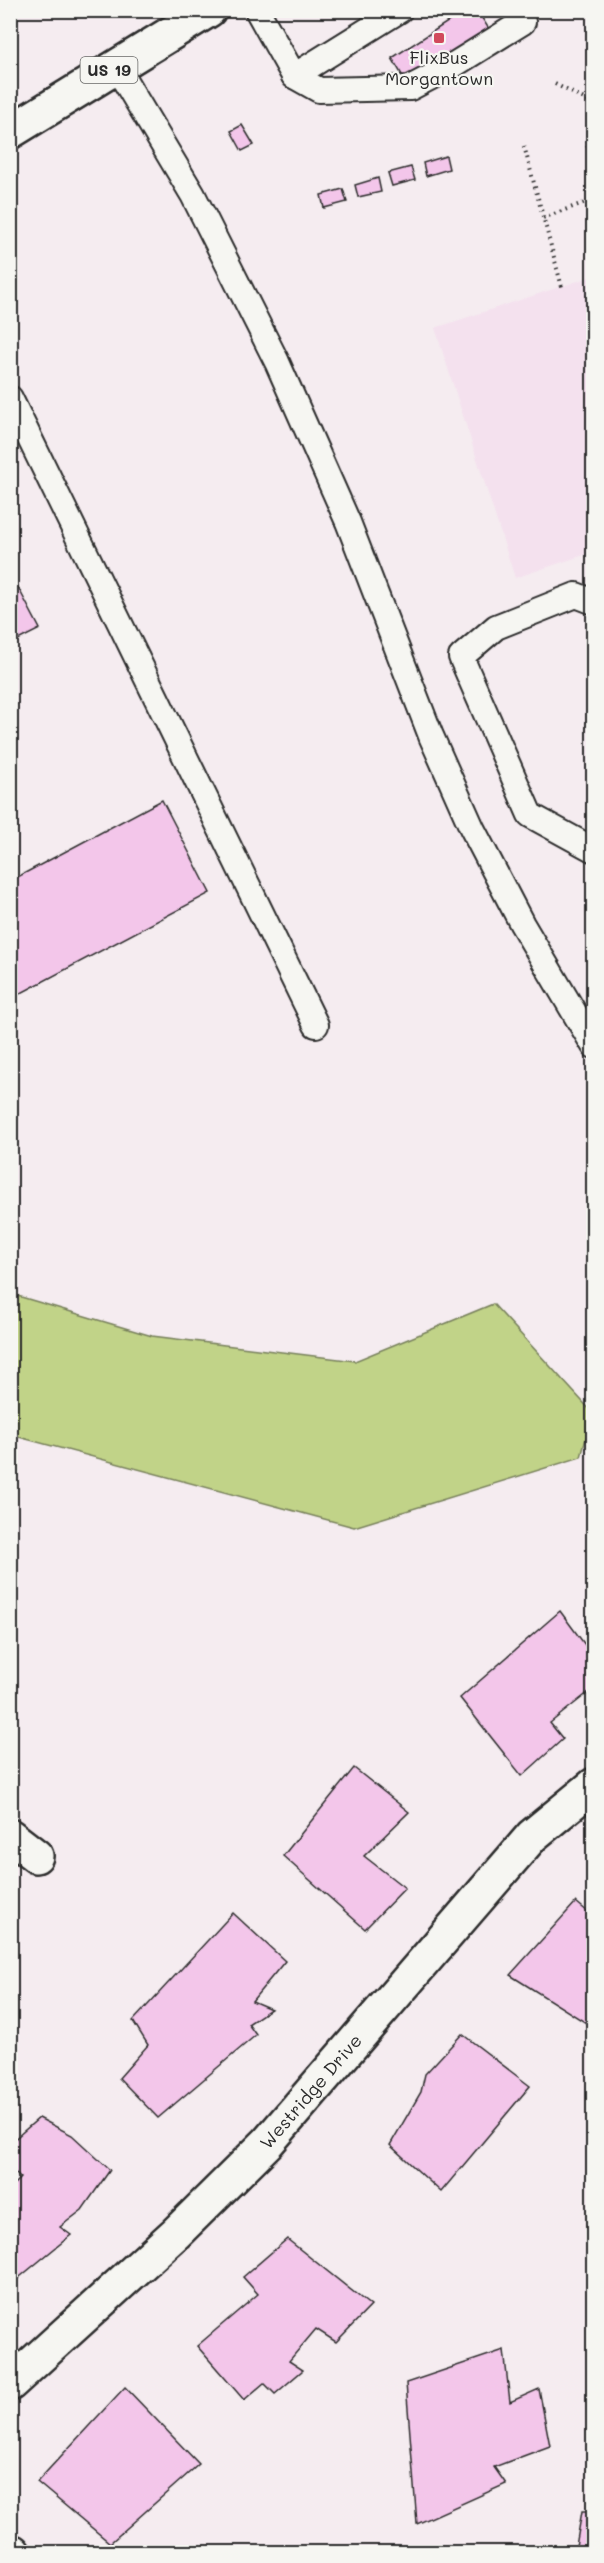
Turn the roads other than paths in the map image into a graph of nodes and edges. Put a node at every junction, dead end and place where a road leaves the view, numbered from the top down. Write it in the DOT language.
graph roads {
  1 [pos="209,10"];
  2 [pos="257,10"];
  3 [pos="400,10"];
  4 [pos="519,10"];
  5 [pos="116,66"];
  6 [pos="294,76"];
  7 [pos="10,132"];
  8 [pos="10,398"];
  9 [pos="594,602"];
  10 [pos="594,850"];
  11 [pos="316,1025"];
  12 [pos="594,1046"];
  13 [pos="594,1785"];
  14 [pos="10,1836"];
  15 [pos="36,1856"];
  16 [pos="10,2384"];
  1 -- 5 [label="street, US 19"];
  2 -- 6 [label="lane"];
  3 -- 6 [label="lane"];
  4 -- 6 [label="lane"];
  5 -- 7 [label="street, US 19"];
  5 -- 12 [label="lane"];
  8 -- 11 [label="lane"];
  9 -- 10 [label="lane"];
  13 -- 16 [label="street, Westridge Drive"];
  14 -- 15 [label="street"];
}
